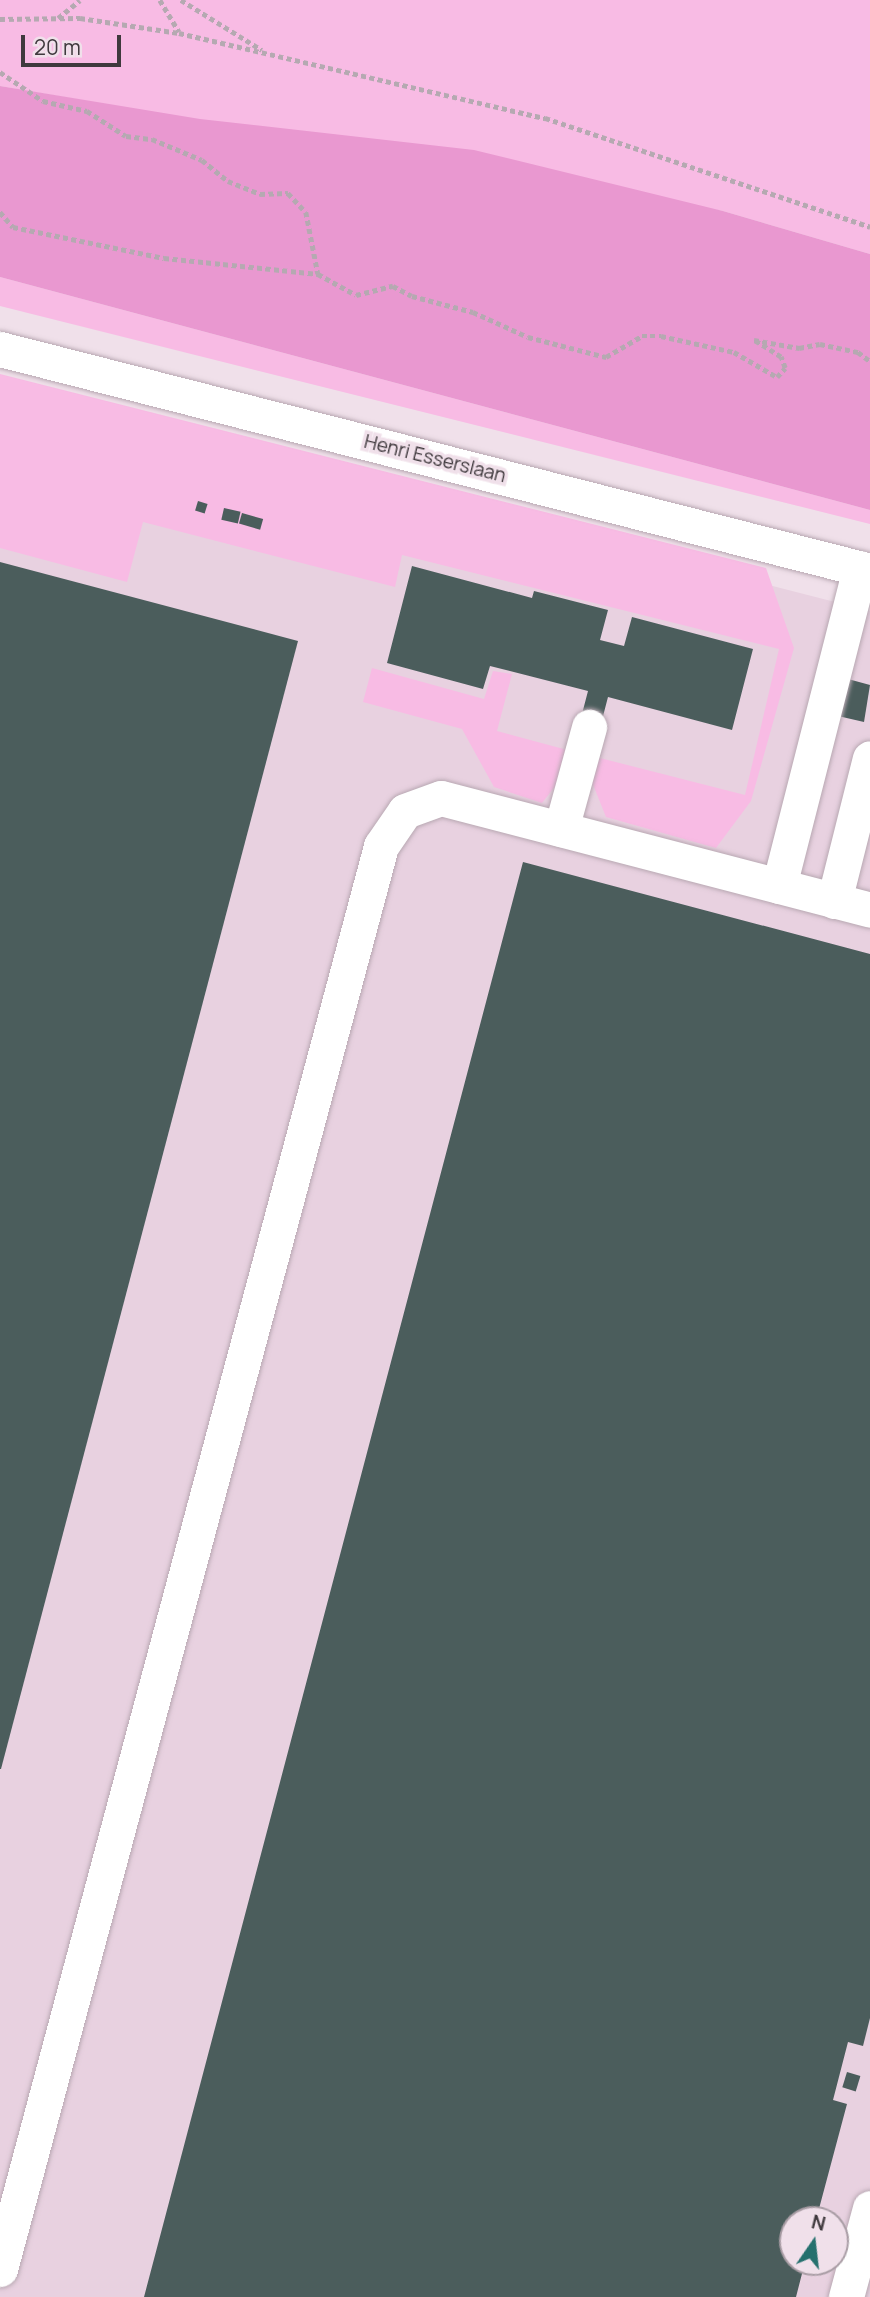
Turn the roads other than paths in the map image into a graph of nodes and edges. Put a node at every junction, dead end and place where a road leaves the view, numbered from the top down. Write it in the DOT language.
graph roads {
  1 [pos="0,349"];
  2 [pos="865,569"];
  3 [pos="589,727"];
  4 [pos="870,758"];
  5 [pos="561,829"];
  6 [pos="779,887"];
  7 [pos="834,901"];
  8 [pos="870,910"];
  9 [pos="870,2208"];
  10 [pos="0,2269"];
  11 [pos="846,2297"];
  1 -- 2 [label="street, Henri Esserslaan"];
  2 -- 6 [label="street"];
  3 -- 5 [label="street"];
  4 -- 7 [label="street"];
  5 -- 6 [label="street"];
  5 -- 10 [label="street"];
  6 -- 7 [label="street"];
  7 -- 8 [label="street"];
  9 -- 11 [label="street"];
}
